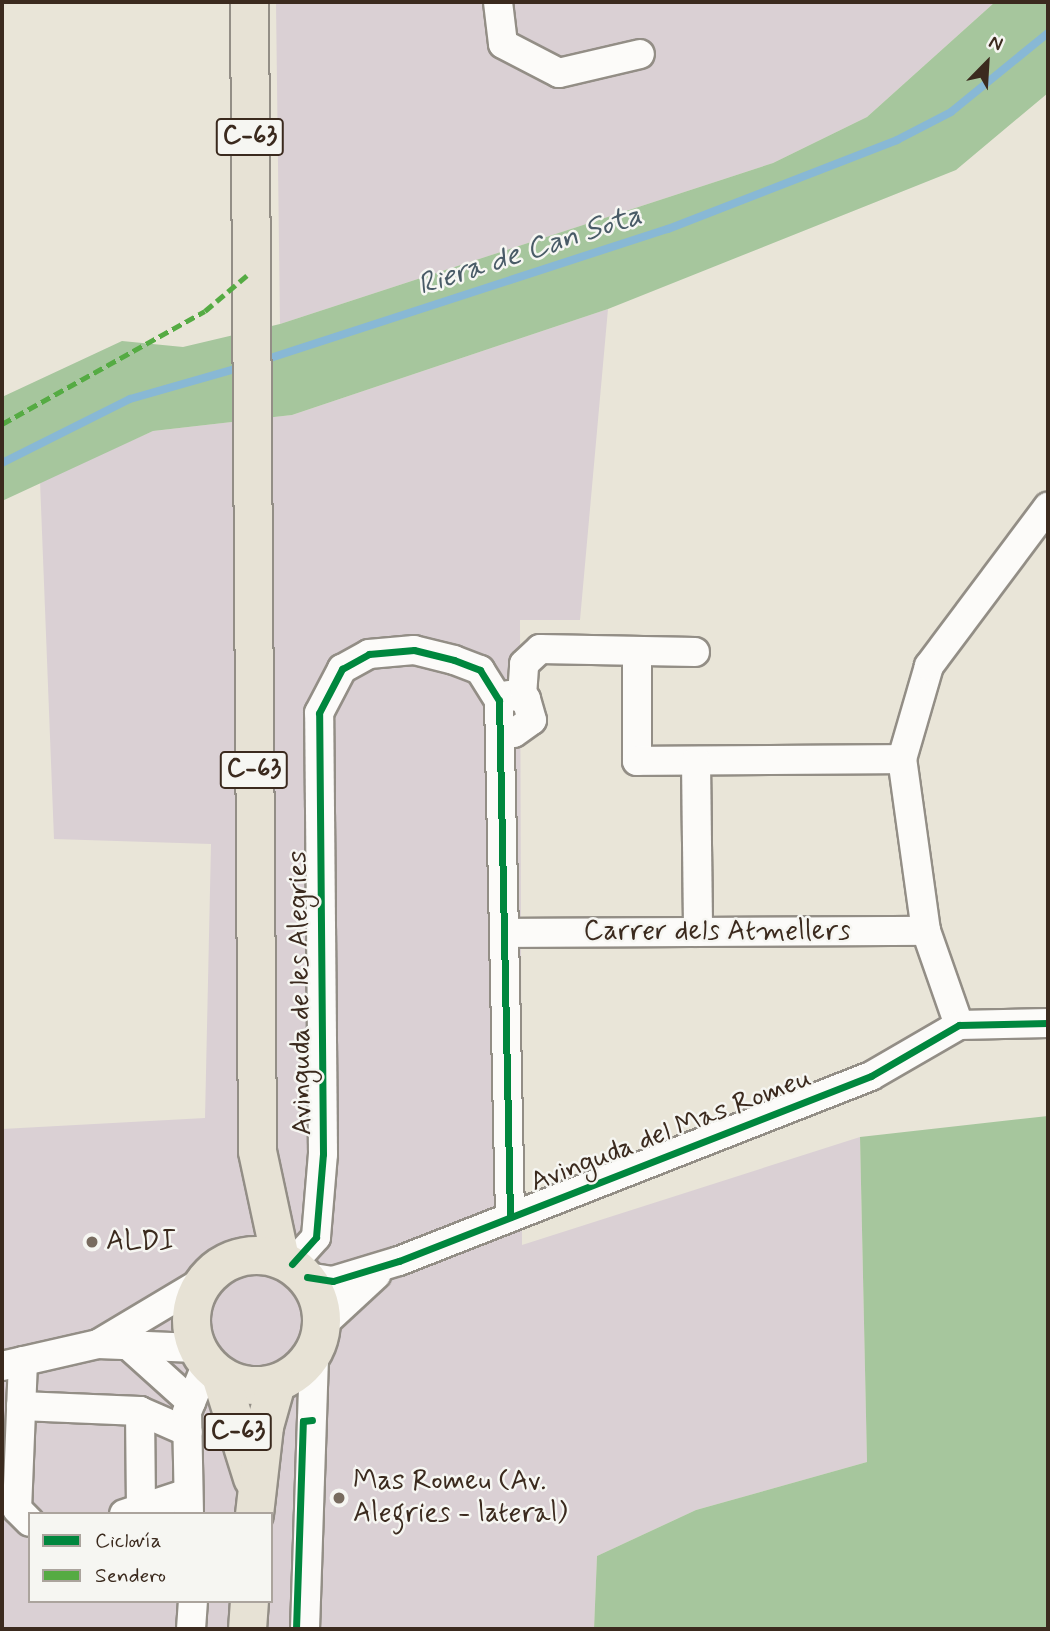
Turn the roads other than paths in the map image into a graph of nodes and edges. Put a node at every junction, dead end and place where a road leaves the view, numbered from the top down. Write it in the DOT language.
graph roads {
  1 [pos="249,2"];
  2 [pos="498,2"];
  3 [pos="640,54"];
  4 [pos="1048,507"];
  5 [pos="637,651"];
  6 [pos="695,652"];
  7 [pos="510,698"];
  8 [pos="902,759"];
  9 [pos="696,761"];
  10 [pos="926,931"];
  11 [pos="698,932"];
  12 [pos="508,933"];
  13 [pos="1048,1023"];
  14 [pos="959,1025"];
  15 [pos="257,1151"];
  16 [pos="510,1217"];
  17 [pos="399,1261"];
  18 [pos="293,1266"];
  19 [pos="213,1272"];
  20 [pos="318,1339"];
  21 [pos="98,1344"];
  22 [pos="128,1345"];
  23 [pos="208,1362"];
  24 [pos="12,1364"];
  25 [pos="276,1383"];
  26 [pos="191,1402"];
  27 [pos="21,1406"];
  28 [pos="140,1410"];
  29 [pos="187,1432"];
  30 [pos="255,1501"];
  31 [pos="188,1503"];
  32 [pos="132,1510"];
  33 [pos="28,1520"];
  34 [pos="193,1603"];
  35 [pos="249,1603"];
  36 [pos="191,1629"];
  37 [pos="247,1629"];
  38 [pos="305,1629"];
  1 -- 15 [label="main road, Avinguda de les Alegries / C-63"];
  2 -- 3 [label="street"];
  4 -- 8 [label="street"];
  5 -- 6 [label="street"];
  5 -- 7 [label="street"];
  5 -- 9 [label="street"];
  7 -- 12 [label="street"];
  7 -- 18 [label="street, Avinguda de les Alegries"];
  8 -- 9 [label="street"];
  8 -- 10 [label="street"];
  9 -- 11 [label="street"];
  10 -- 11 [label="street, Carrer dels Atmellers"];
  10 -- 14 [label="street"];
  11 -- 12 [label="street, Carrer dels Atmellers"];
  12 -- 16 [label="street"];
  13 -- 14 [label="street, Avinguda del Mas Romeu"];
  14 -- 16 [label="street, Avinguda del Mas Romeu"];
  15 -- 18 [label="main road, C-63"];
  15 -- 19 [label="main road, C-63"];
  16 -- 17 [label="street, Avinguda del Mas Romeu"];
  17 -- 18 [label="street, Avinguda del Mas Romeu"];
  17 -- 20 [label="street, Avinguda del Mas Romeu"];
  18 -- 19 [label="main road"];
  18 -- 20 [label="main road, C-63"];
  19 -- 21 [label="street"];
  19 -- 23 [label="main road, C-63"];
  20 -- 25 [label="main road, C-63"];
  20 -- 38 [label="street"];
  21 -- 22 [label="street"];
  21 -- 24 [label="street"];
  22 -- 23 [label="street"];
  22 -- 26 [label="street"];
  23 -- 25 [label="main road, C-63"];
  23 -- 26 [label="street"];
  23 -- 30 [label="main road, C-63"];
  24 -- 27 [label="street"];
  25 -- 30 [label="main road, C-63"];
  26 -- 29 [label="street"];
  27 -- 28 [label="street"];
  27 -- 33 [label="street"];
  28 -- 29 [label="street"];
  28 -- 32 [label="street"];
  29 -- 31 [label="street"];
  31 -- 32 [label="street"];
  34 -- 36 [label="street"];
  35 -- 37 [label="main road"];
}
